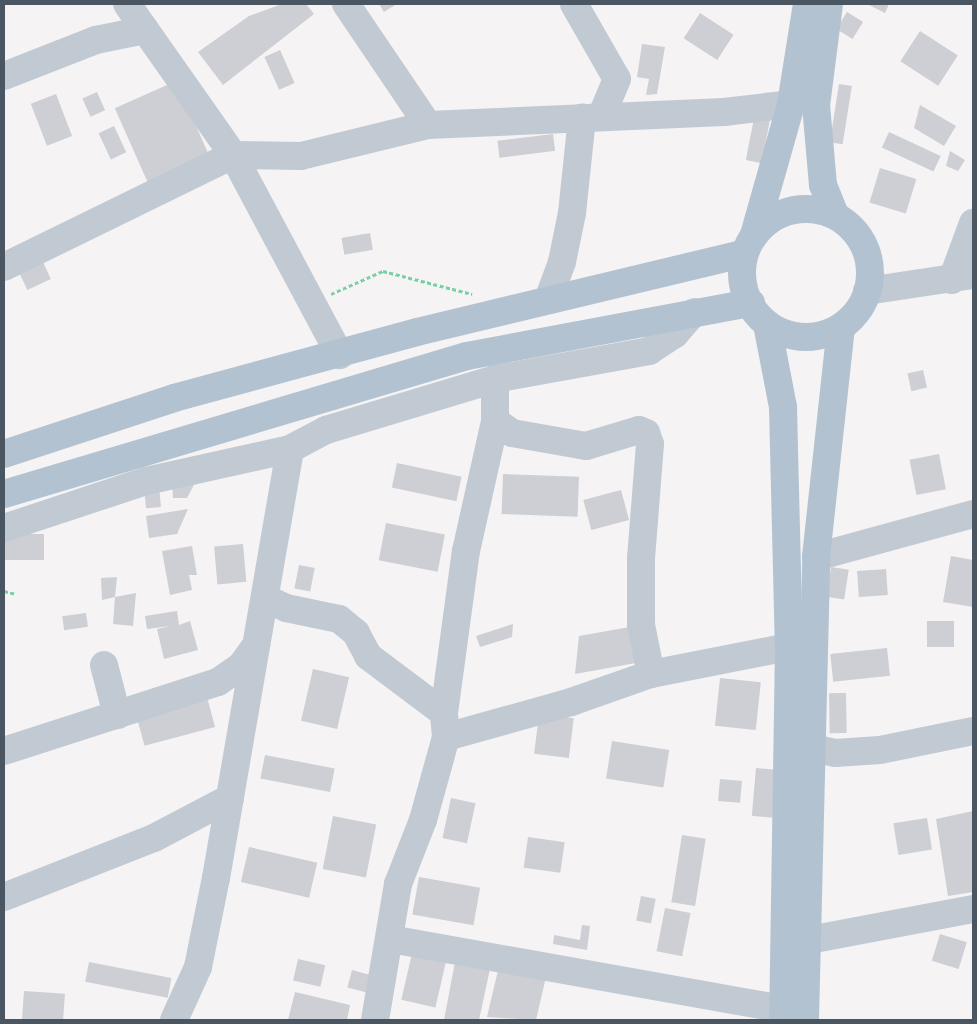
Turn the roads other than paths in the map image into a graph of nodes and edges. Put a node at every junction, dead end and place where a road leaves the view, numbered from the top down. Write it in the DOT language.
graph roads {
  1 [pos="127,4"];
  2 [pos="346,4"];
  3 [pos="574,4"];
  4 [pos="807,4"];
  5 [pos="829,4"];
  6 [pos="145,30"];
  7 [pos="4,76"];
  8 [pos="617,79"];
  9 [pos="791,104"];
  10 [pos="644,114"];
  11 [pos="591,117"];
  12 [pos="428,125"];
  13 [pos="233,155"];
  14 [pos="834,215"];
  15 [pos="973,223"];
  16 [pos="749,244"];
  17 [pos="4,267"];
  18 [pos="963,278"];
  19 [pos="867,291"];
  20 [pos="548,300"];
  21 [pos="694,312"];
  22 [pos="759,313"];
  23 [pos="841,327"];
  24 [pos="340,355"];
  25 [pos="495,379"];
  26 [pos="495,421"];
  27 [pos="290,449"];
  28 [pos="4,454"];
  29 [pos="4,494"];
  30 [pos="973,514"];
  31 [pos="4,528"];
  32 [pos="816,557"];
  33 [pos="267,599"];
  34 [pos="257,644"];
  35 [pos="789,647"];
  36 [pos="104,665"];
  37 [pos="651,674"];
  38 [pos="117,715"];
  39 [pos="445,725"];
  40 [pos="973,730"];
  41 [pos="812,748"];
  42 [pos="4,751"];
  43 [pos="230,798"];
  44 [pos="4,897"];
  45 [pos="973,909"];
  46 [pos="390,939"];
  47 [pos="809,940"];
  48 [pos="728,1012"];
  49 [pos="790,1016"];
  50 [pos="174,1020"];
  51 [pos="374,1020"];
  1 -- 6 [label="street"];
  2 -- 12 [label="street"];
  3 -- 8 [label="street"];
  4 -- 9 [label="main road"];
  5 -- 14 [label="main road"];
  6 -- 7 [label="street"];
  6 -- 13 [label="street"];
  8 -- 10 [label="street"];
  8 -- 11 [label="street"];
  9 -- 10 [label="street"];
  9 -- 16 [label="main road"];
  10 -- 11 [label="street"];
  11 -- 12 [label="street"];
  11 -- 20 [label="street"];
  12 -- 13 [label="street"];
  13 -- 17 [label="street"];
  13 -- 24 [label="street"];
  14 -- 16 [label="main road"];
  14 -- 19 [label="main road"];
  15 -- 18 [label="street"];
  16 -- 20 [label="main road"];
  16 -- 22 [label="main road"];
  18 -- 19 [label="street"];
  19 -- 23 [label="main road"];
  20 -- 24 [label="main road"];
  21 -- 22 [label="main road"];
  21 -- 25 [label="street"];
  21 -- 29 [label="main road"];
  22 -- 23 [label="main road"];
  22 -- 35 [label="main road"];
  23 -- 32 [label="main road"];
  24 -- 28 [label="main road"];
  25 -- 26 [label="street"];
  25 -- 27 [label="street"];
  26 -- 37 [label="street"];
  26 -- 39 [label="street"];
  27 -- 31 [label="street"];
  27 -- 33 [label="street"];
  30 -- 32 [label="street"];
  32 -- 41 [label="main road"];
  33 -- 34 [label="street"];
  33 -- 39 [label="street"];
  34 -- 38 [label="street"];
  34 -- 43 [label="street"];
  35 -- 37 [label="street"];
  35 -- 49 [label="main road"];
  36 -- 38 [label="street"];
  37 -- 39 [label="street"];
  38 -- 42 [label="street"];
  39 -- 46 [label="street"];
  40 -- 41 [label="street"];
  41 -- 47 [label="main road"];
  43 -- 44 [label="street"];
  43 -- 50 [label="street"];
  45 -- 47 [label="street"];
  46 -- 48 [label="street"];
  46 -- 51 [label="street"];
  47 -- 49 [label="main road"];
  48 -- 49 [label="street"];
}
